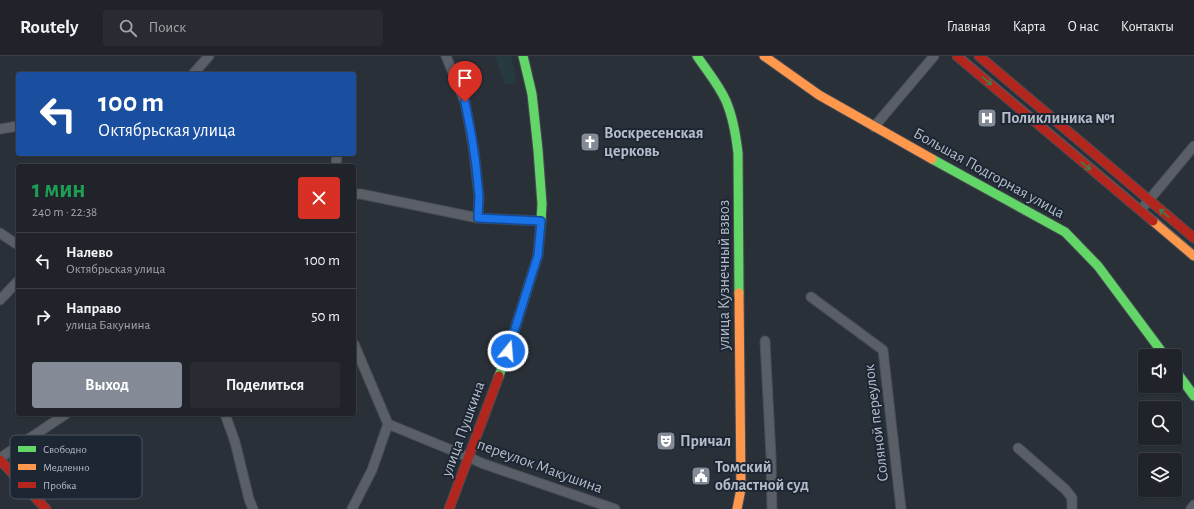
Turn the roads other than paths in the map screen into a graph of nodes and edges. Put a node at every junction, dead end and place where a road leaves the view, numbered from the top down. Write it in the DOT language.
graph roads {
  1 [pos="209,56"];
  2 [pos="446,56"];
  3 [pos="523,56"];
  4 [pos="697,56"];
  5 [pos="764,56"];
  6 [pos="934,56"];
  7 [pos="958,56"];
  8 [pos="979,56"];
  9 [pos="195,72"];
  10 [pos="16,126"];
  11 [pos="874,127"];
  12 [pos="0,129"];
  13 [pos="1194,146"];
  14 [pos="356,194"];
  15 [pos="1149,200"];
  16 [pos="1140,211"];
  17 [pos="478,218"];
  18 [pos="541,221"];
  19 [pos="0,233"];
  20 [pos="1194,238"];
  21 [pos="16,244"];
  22 [pos="1194,256"];
  23 [pos="16,283"];
  24 [pos="811,297"];
  25 [pos="0,300"];
  26 [pos="765,341"];
  27 [pos="356,349"];
  28 [pos="1160,349"];
  29 [pos="1182,380"];
  30 [pos="1194,396"];
  31 [pos="63,416"];
  32 [pos="226,416"];
  33 [pos="388,424"];
  34 [pos="35,435"];
  35 [pos="1018,448"];
  36 [pos="10,452"];
  37 [pos="469,458"];
  38 [pos="0,459"];
  39 [pos="10,470"];
  40 [pos="37,499"];
  41 [pos="1194,505"];
  42 [pos="738,507"];
  43 [pos="46,509"];
  44 [pos="253,509"];
  45 [pos="352,509"];
  46 [pos="449,509"];
  47 [pos="615,509"];
  48 [pos="772,509"];
  49 [pos="901,509"];
  50 [pos="1072,509"];
  51 [pos="1190,509"];
  1 -- 9 [label="street"];
  2 -- 17 [label="street"];
  3 -- 18 [label="street, улица Пушкина"];
  4 -- 42 [label="street, улица Кузнечный взвоз"];
  5 -- 11 [label="street, Большая Подгорная улица"];
  6 -- 11 [label="street"];
  7 -- 16 [label="street, one-way"];
  8 -- 15 [label="street"];
  10 -- 12 [label="street"];
  11 -- 28 [label="street, Большая Подгорная улица"];
  13 -- 15 [label="street"];
  14 -- 17 [label="street"];
  15 -- 16 [label="street"];
  20 -- 15 [label="street, one-way"];
  16 -- 22 [label="street"];
  17 -- 18 [label="street"];
  18 -- 37 [label="street, улица Пушкина"];
  19 -- 21 [label="street"];
  23 -- 25 [label="street"];
  24 -- 49 [label="street, Соляной переулок"];
  26 -- 48 [label="street"];
  27 -- 33 [label="street"];
  29 -- 30 [label="street"];
  31 -- 34 [label="street"];
  32 -- 44 [label="street"];
  33 -- 37 [label="street, переулок Макушина"];
  33 -- 45 [label="street"];
  35 -- 50 [label="street"];
  36 -- 38 [label="street"];
  37 -- 46 [label="street, улица Пушкина"];
  37 -- 47 [label="street, переулок Макушина"];
  38 -- 39 [label="street"];
  40 -- 43 [label="street"];
  41 -- 51 [label="street"];
}
